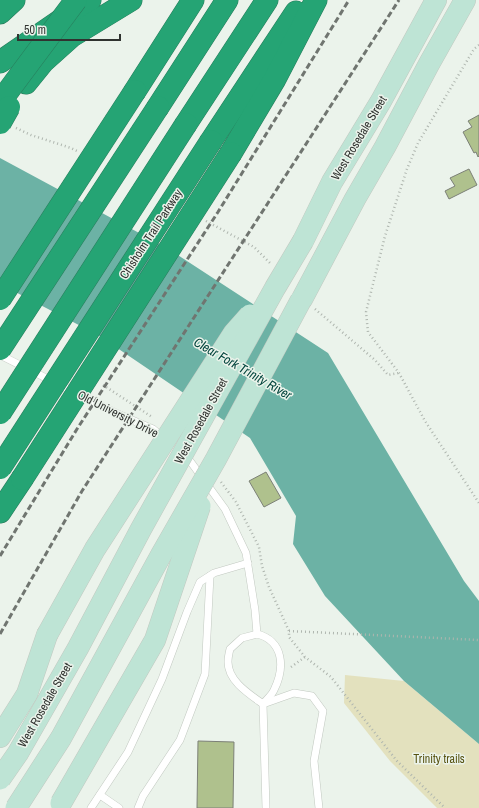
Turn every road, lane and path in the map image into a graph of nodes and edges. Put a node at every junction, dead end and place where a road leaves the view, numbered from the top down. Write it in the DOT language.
graph roads {
  1 [pos="14,0"];
  2 [pos="76,0"];
  3 [pos="90,0"];
  4 [pos="130,0"];
  5 [pos="193,0"];
  6 [pos="227,0"];
  7 [pos="267,0"];
  8 [pos="304,0"];
  9 [pos="316,0"];
  10 [pos="436,0"];
  11 [pos="465,0"];
  12 [pos="0,13"];
  13 [pos="479,45"];
  14 [pos="0,62"];
  15 [pos="3,111"];
  16 [pos="275,288"];
  17 [pos="0,299"];
  18 [pos="301,299"];
  19 [pos="0,349"];
  20 [pos="0,355"];
  21 [pos="399,373"];
  22 [pos="0,413"];
  23 [pos="216,459"];
  24 [pos="0,468"];
  25 [pos="479,503"];
  26 [pos="0,512"];
  27 [pos="248,562"];
  28 [pos="210,576"];
  29 [pos="289,631"];
  30 [pos="257,634"];
  31 [pos="479,640"];
  32 [pos="262,704"];
  33 [pos="0,737"];
  34 [pos="0,779"];
  35 [pos="100,795"];
  36 [pos="59,806"];
  37 [pos="16,808"];
  38 [pos="91,808"];
  39 [pos="119,808"];
  40 [pos="138,808"];
  41 [pos="266,808"];
  42 [pos="318,808"];
  1 -- 12 [label="highway"];
  2 -- 15 [label="highway, bridge"];
  3 -- 14 [label="highway, bridge"];
  4 -- 15 [label="highway"];
  5 -- 17 [label="highway, bridge"];
  6 -- 19 [label="highway, bridge"];
  7 -- 22 [label="highway, bridge"];
  8 -- 24 [label="highway, Chisholm Trail Parkway, bridge"];
  9 -- 26 [label="highway, bridge"];
  10 -- 16 [label="main road, West Rosedale Street, bridge"];
  11 -- 18 [label="main road, West Rosedale Street"];
  13 -- 21 [label="path"];
  16 -- 33 [label="main road, bridge"];
  16 -- 34 [label="main road, West Rosedale Street, bridge"];
  18 -- 21 [label="path"];
  18 -- 23 [label="main road, West Rosedale Street, bridge"];
  20 -- 27 [label="lane, Old University Drive"];
  21 -- 25 [label="path"];
  23 -- 36 [label="main road, bridge"];
  23 -- 37 [label="main road, West Rosedale Street, bridge"];
  27 -- 28 [label="lane"];
  27 -- 30 [label="lane, Old University Drive"];
  28 -- 35 [label="lane"];
  28 -- 40 [label="lane"];
  29 -- 31 [label="path"];
  30 -- 32 [label="lane"];
  30 -- 32 [label="lane"];
  32 -- 41 [label="lane"];
  32 -- 42 [label="lane"];
  35 -- 38 [label="lane"];
  35 -- 39 [label="lane"];
}
